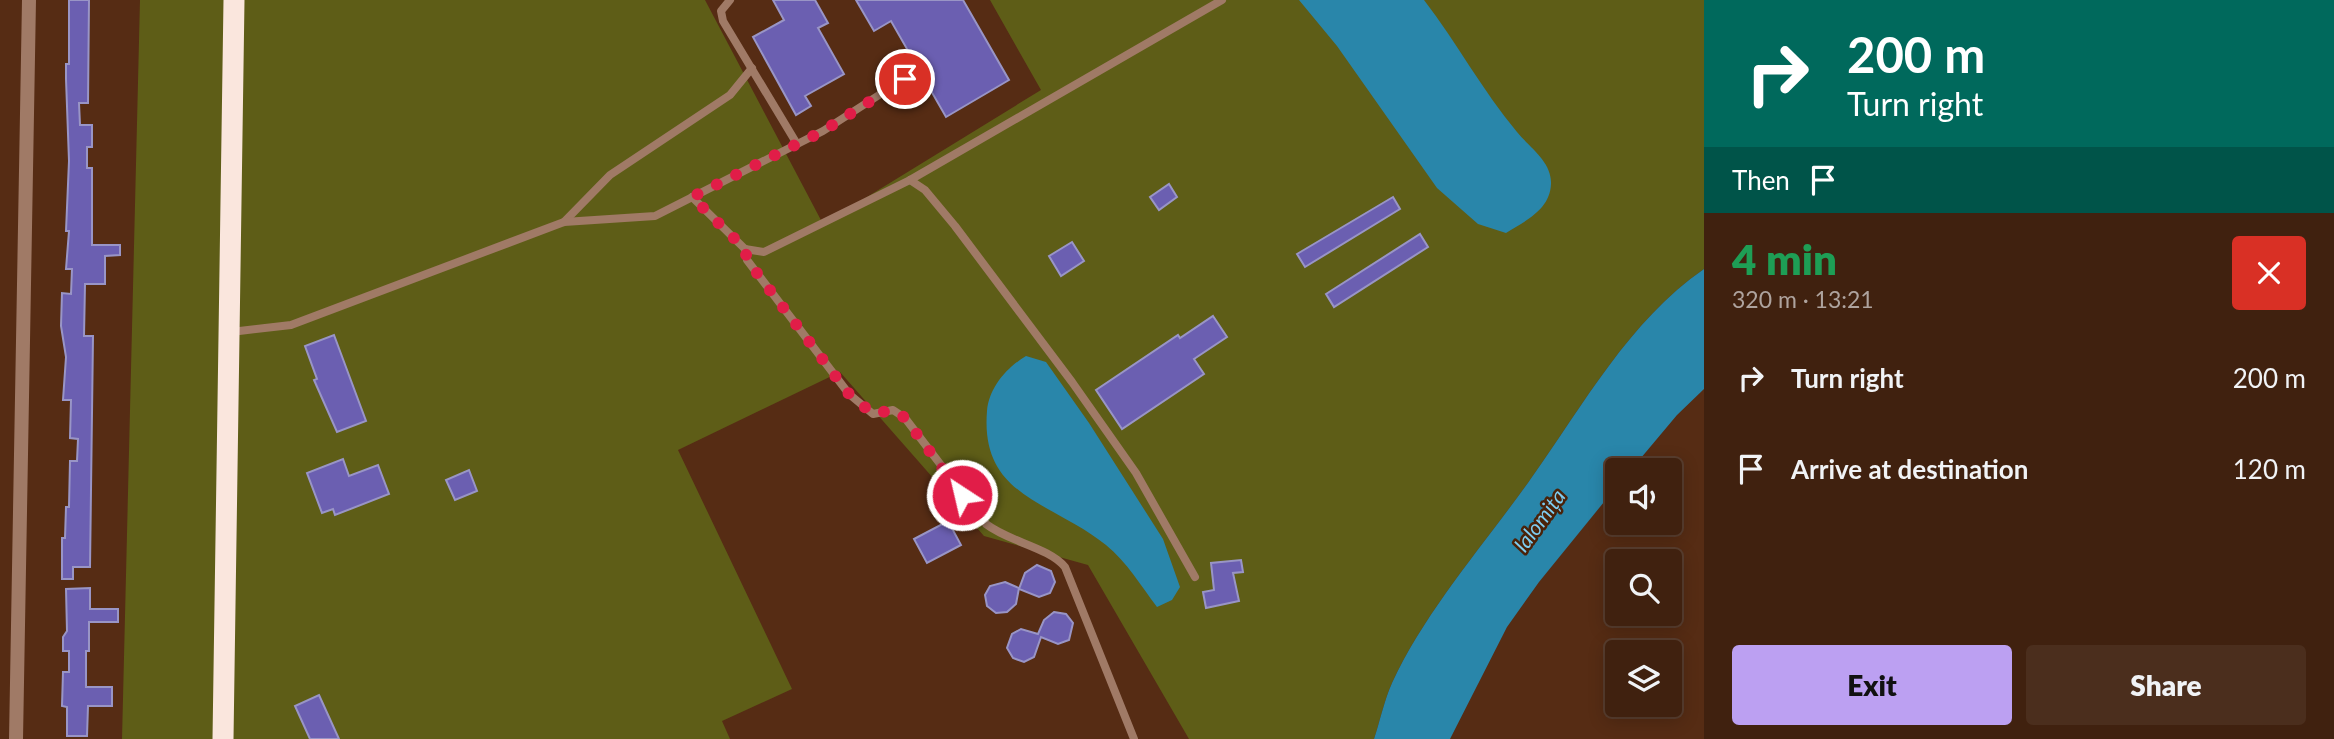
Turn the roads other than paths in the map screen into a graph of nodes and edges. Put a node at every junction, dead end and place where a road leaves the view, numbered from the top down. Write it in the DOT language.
graph roads {
  1 [pos="29,0"];
  2 [pos="234,0"];
  3 [pos="730,0"];
  4 [pos="1222,0"];
  5 [pos="752,68"];
  6 [pos="905,79"];
  7 [pos="797,144"];
  8 [pos="910,180"];
  9 [pos="692,197"];
  10 [pos="564,222"];
  11 [pos="745,249"];
  12 [pos="228,332"];
  13 [pos="1195,577"];
  14 [pos="223,705"];
  15 [pos="16,739"];
  16 [pos="212,739"];
  17 [pos="223,739"];
  18 [pos="1134,739"];
  1 -- 15 [label="street"];
  2 -- 12 [label="highway"];
  3 -- 5 [label="lane"];
  4 -- 8 [label="lane"];
  5 -- 7 [label="lane"];
  5 -- 10 [label="lane"];
  6 -- 7 [label="lane"];
  7 -- 9 [label="lane"];
  8 -- 11 [label="lane"];
  8 -- 13 [label="lane"];
  9 -- 10 [label="lane"];
  9 -- 11 [label="lane"];
  10 -- 12 [label="lane"];
  11 -- 18 [label="lane"];
  12 -- 14 [label="highway"];
  14 -- 16 [label="lane"];
  14 -- 17 [label="highway"];
}
